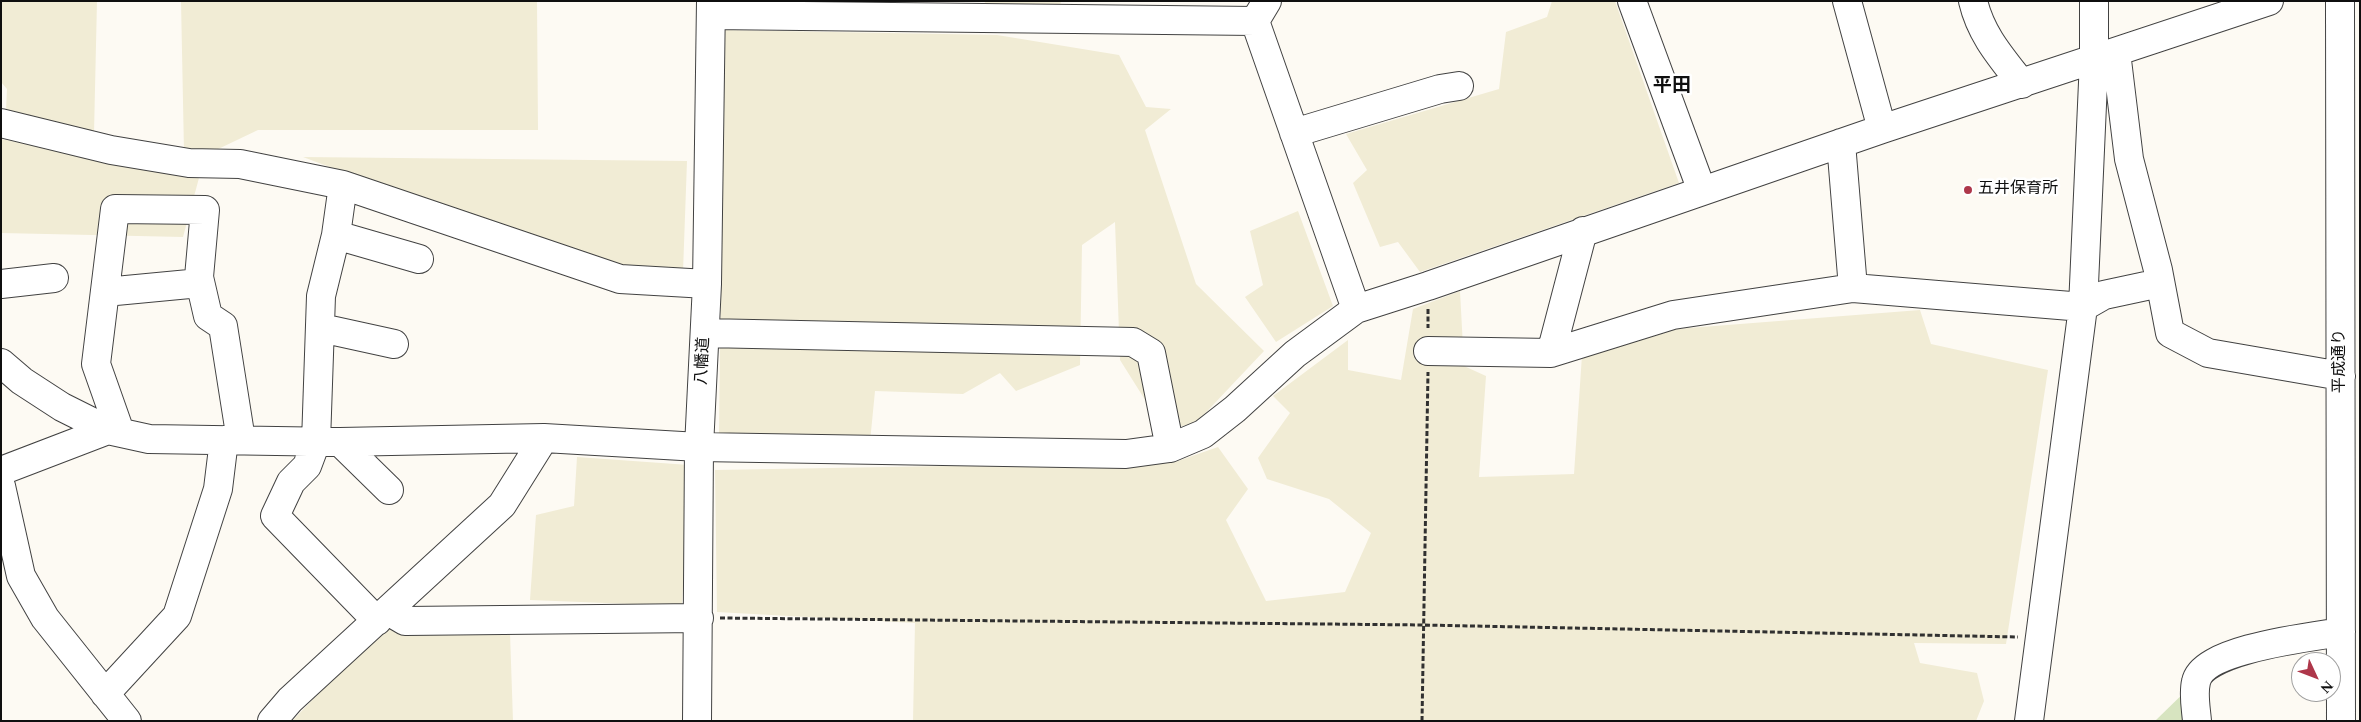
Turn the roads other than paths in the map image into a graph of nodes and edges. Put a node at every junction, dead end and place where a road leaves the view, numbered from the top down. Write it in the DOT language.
graph roads {
  1 [pos="1632,1"];
  2 [pos="1847,1"];
  3 [pos="1973,1"];
  4 [pos="2094,1"];
  5 [pos="2269,1"];
  6 [pos="2340,1"];
  7 [pos="711,8"];
  8 [pos="1261,11"];
  9 [pos="2105,56"];
  10 [pos="2022,84"];
  11 [pos="1458,86"];
  12 [pos="1,123"];
  13 [pos="1882,129"];
  14 [pos="1294,133"];
  15 [pos="1841,143"];
  16 [pos="343,185"];
  17 [pos="1702,191"];
  18 [pos="1583,231"];
  19 [pos="336,235"];
  20 [pos="419,259"];
  21 [pos="54,278"];
  22 [pos="200,283"];
  23 [pos="2160,283"];
  24 [pos="1,284"];
  25 [pos="707,284"];
  26 [pos="1853,288"];
  27 [pos="105,292"];
  28 [pos="2083,307"];
  29 [pos="1356,309"];
  30 [pos="321,328"];
  31 [pos="705,333"];
  32 [pos="394,344"];
  33 [pos="1428,351"];
  34 [pos="1552,354"];
  35 [pos="1,363"];
  36 [pos="2341,376"];
  37 [pos="114,431"];
  38 [pos="544,438"];
  39 [pos="232,440"];
  40 [pos="328,442"];
  41 [pos="699,447"];
  42 [pos="1170,448"];
  43 [pos="1,471"];
  44 [pos="1,486"];
  45 [pos="389,490"];
  46 [pos="383,616"];
  47 [pos="699,618"];
  48 [pos="2341,632"];
  49 [pos="105,694"];
  50 [pos="2023,717"];
  51 [pos="126,721"];
  52 [pos="272,721"];
  53 [pos="697,721"];
  54 [pos="2197,721"];
  55 [pos="2341,721"];
  1 -- 17 [label="street"];
  2 -- 13 [label="street"];
  3 -- 10 [label="street"];
  4 -- 9 [label="street"];
  5 -- 9 [label="street"];
  6 -- 36 [label="street, 平成通り"];
  7 -- 8 [label="street"];
  7 -- 25 [label="street, 八幡道"];
  8 -- 14 [label="street"];
  9 -- 10 [label="street"];
  9 -- 23 [label="street"];
  9 -- 28 [label="street"];
  10 -- 13 [label="street"];
  11 -- 14 [label="street"];
  12 -- 16 [label="street"];
  13 -- 15 [label="street"];
  14 -- 29 [label="street"];
  15 -- 17 [label="street"];
  15 -- 26 [label="street"];
  16 -- 19 [label="street"];
  16 -- 25 [label="street"];
  17 -- 18 [label="street"];
  18 -- 29 [label="street"];
  18 -- 34 [label="street"];
  19 -- 20 [label="street"];
  19 -- 30 [label="street"];
  21 -- 24 [label="street"];
  22 -- 27 [label="street"];
  22 -- 27 [label="street"];
  22 -- 39 [label="street"];
  23 -- 28 [label="street"];
  23 -- 36 [label="street"];
  25 -- 31 [label="street, 八幡道"];
  26 -- 28 [label="street"];
  26 -- 34 [label="street"];
  27 -- 37 [label="street"];
  28 -- 50 [label="street"];
  29 -- 42 [label="street"];
  30 -- 32 [label="street"];
  30 -- 40 [label="street"];
  31 -- 41 [label="street, 八幡道"];
  31 -- 42 [label="street"];
  33 -- 34 [label="street"];
  35 -- 37 [label="street"];
  36 -- 48 [label="street, 平成通り"];
  37 -- 39 [label="street"];
  37 -- 43 [label="street"];
  38 -- 40 [label="street"];
  38 -- 41 [label="street"];
  38 -- 46 [label="street"];
  39 -- 40 [label="street"];
  39 -- 49 [label="street"];
  40 -- 45 [label="street"];
  40 -- 46 [label="street"];
  41 -- 42 [label="street"];
  41 -- 47 [label="street, 八幡道"];
  44 -- 49 [label="street"];
  46 -- 47 [label="street"];
  46 -- 52 [label="street"];
  47 -- 53 [label="street, 八幡道"];
  48 -- 54 [label="street"];
  48 -- 55 [label="street, 平成通り"];
  49 -- 51 [label="street"];
}
